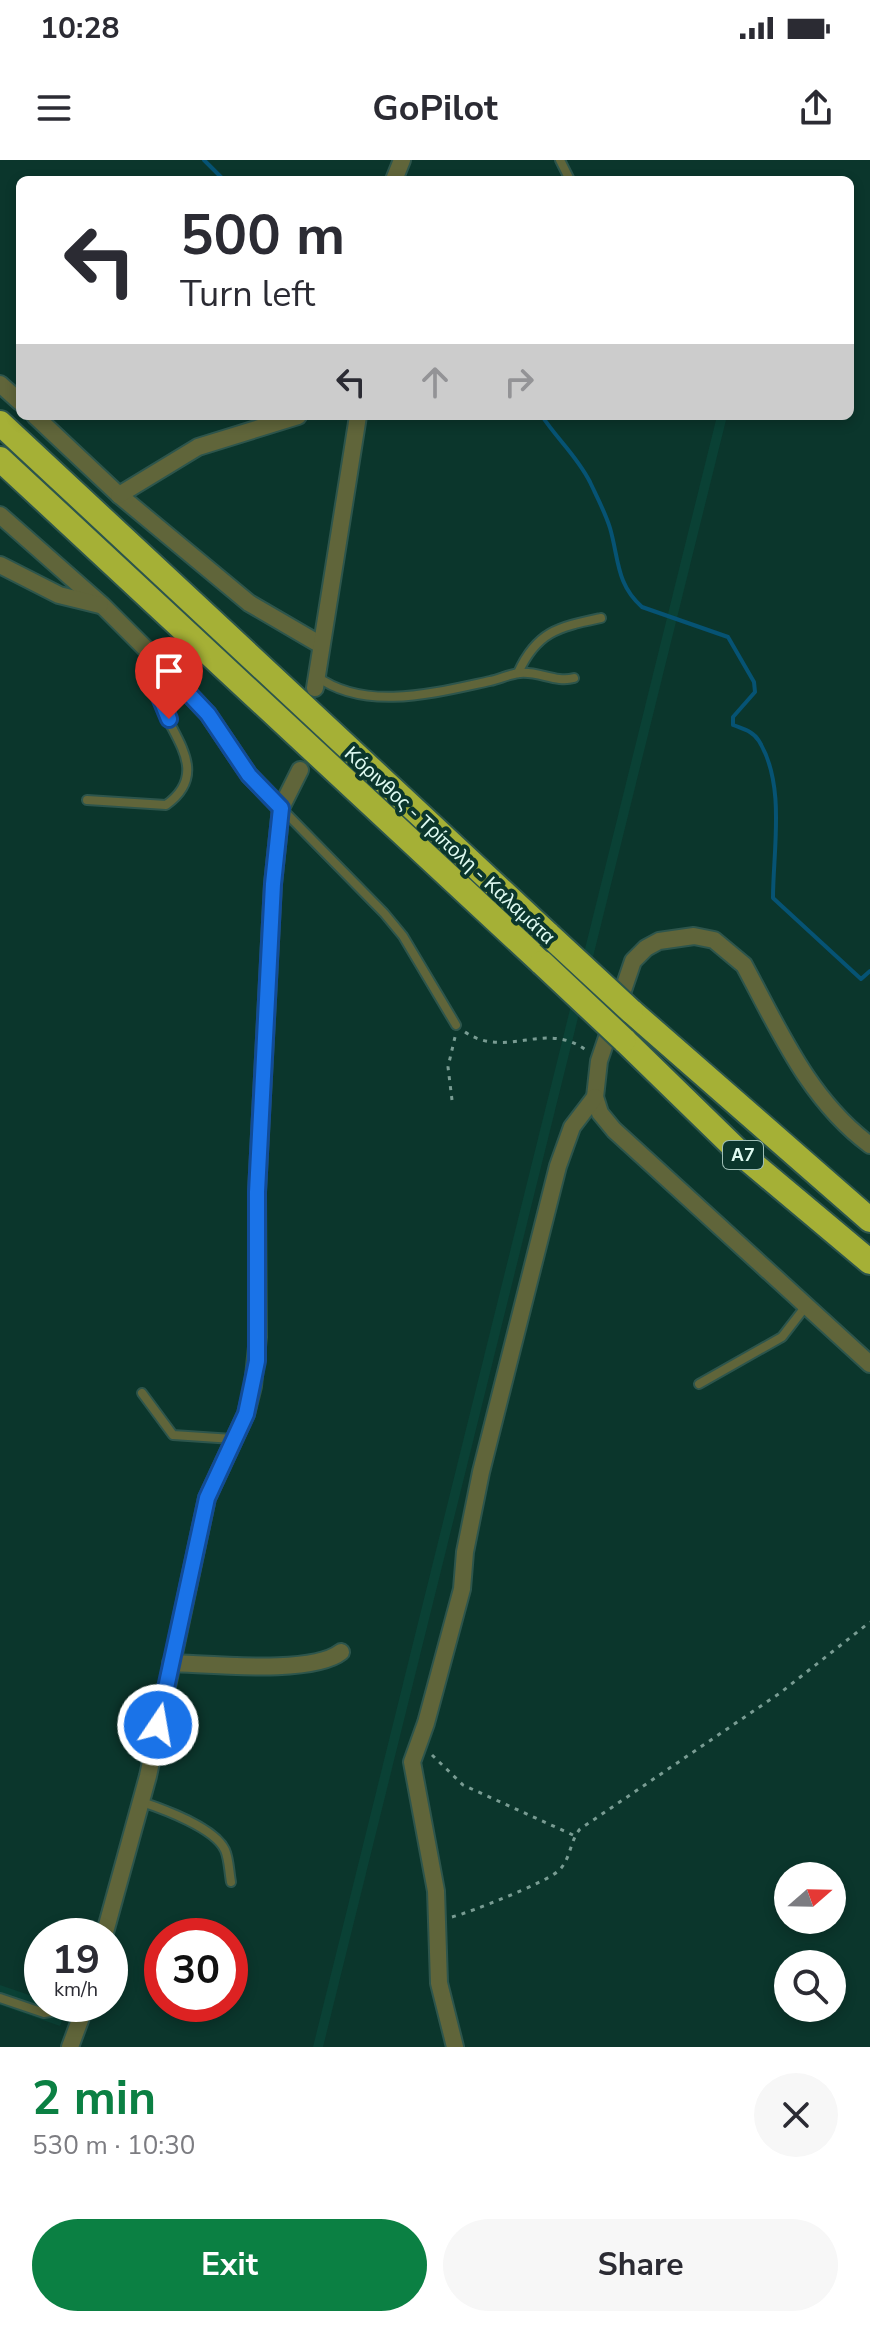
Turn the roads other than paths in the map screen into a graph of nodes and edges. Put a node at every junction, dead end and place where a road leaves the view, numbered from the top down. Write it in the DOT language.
graph roads {
  1 [pos="0,384"];
  2 [pos="16,398"];
  3 [pos="39,420"];
  4 [pos="285,420"];
  5 [pos="357,420"];
  6 [pos="0,423"];
  7 [pos="0,459"];
  8 [pos="119,495"];
  9 [pos="0,515"];
  10 [pos="0,565"];
  11 [pos="102,605"];
  12 [pos="601,618"];
  13 [pos="321,645"];
  14 [pos="156,659"];
  15 [pos="518,673"];
  16 [pos="574,678"];
  17 [pos="316,682"];
  18 [pos="300,770"];
  19 [pos="87,800"];
  20 [pos="281,808"];
  21 [pos="456,1025"];
  22 [pos="595,1097"];
  23 [pos="870,1145"];
  24 [pos="870,1220"];
  25 [pos="870,1262"];
  26 [pos="806,1306"];
  27 [pos="870,1364"];
  28 [pos="699,1384"];
  29 [pos="142,1393"];
  30 [pos="234,1439"];
  31 [pos="341,1652"];
  32 [pos="171,1663"];
  33 [pos="141,1801"];
  34 [pos="231,1882"];
  35 [pos="109,1918"];
  36 [pos="0,1998"];
  37 [pos="24,2006"];
  38 [pos="79,2022"];
  39 [pos="70,2047"];
  40 [pos="455,2047"];
  1 -- 2 [label="street"];
  3 -- 8 [label="street"];
  4 -- 8 [label="street"];
  5 -- 13 [label="street"];
  6 -- 24 [label="highway, Κόρινθος - Τρίπολη - Καλαμάτα / Α7, bridge"];
  7 -- 25 [label="highway, Κόρινθος - Τρίπολη - Καλαμάτα / Α7, bridge"];
  8 -- 13 [label="street"];
  9 -- 11 [label="street"];
  10 -- 11 [label="street"];
  11 -- 14 [label="street"];
  12 -- 15 [label="lane"];
  13 -- 17 [label="street"];
  14 -- 19 [label="lane"];
  14 -- 20 [label="street"];
  15 -- 16 [label="lane"];
  15 -- 17 [label="lane"];
  18 -- 20 [label="street"];
  20 -- 21 [label="lane"];
  20 -- 30 [label="street"];
  22 -- 23 [label="street"];
  22 -- 26 [label="street"];
  22 -- 40 [label="street"];
  26 -- 27 [label="street"];
  26 -- 28 [label="lane"];
  29 -- 30 [label="lane"];
  30 -- 32 [label="street"];
  31 -- 32 [label="street"];
  32 -- 33 [label="street"];
  33 -- 34 [label="lane"];
  33 -- 35 [label="street"];
  36 -- 37 [label="lane"];
  38 -- 39 [label="street"];
}
